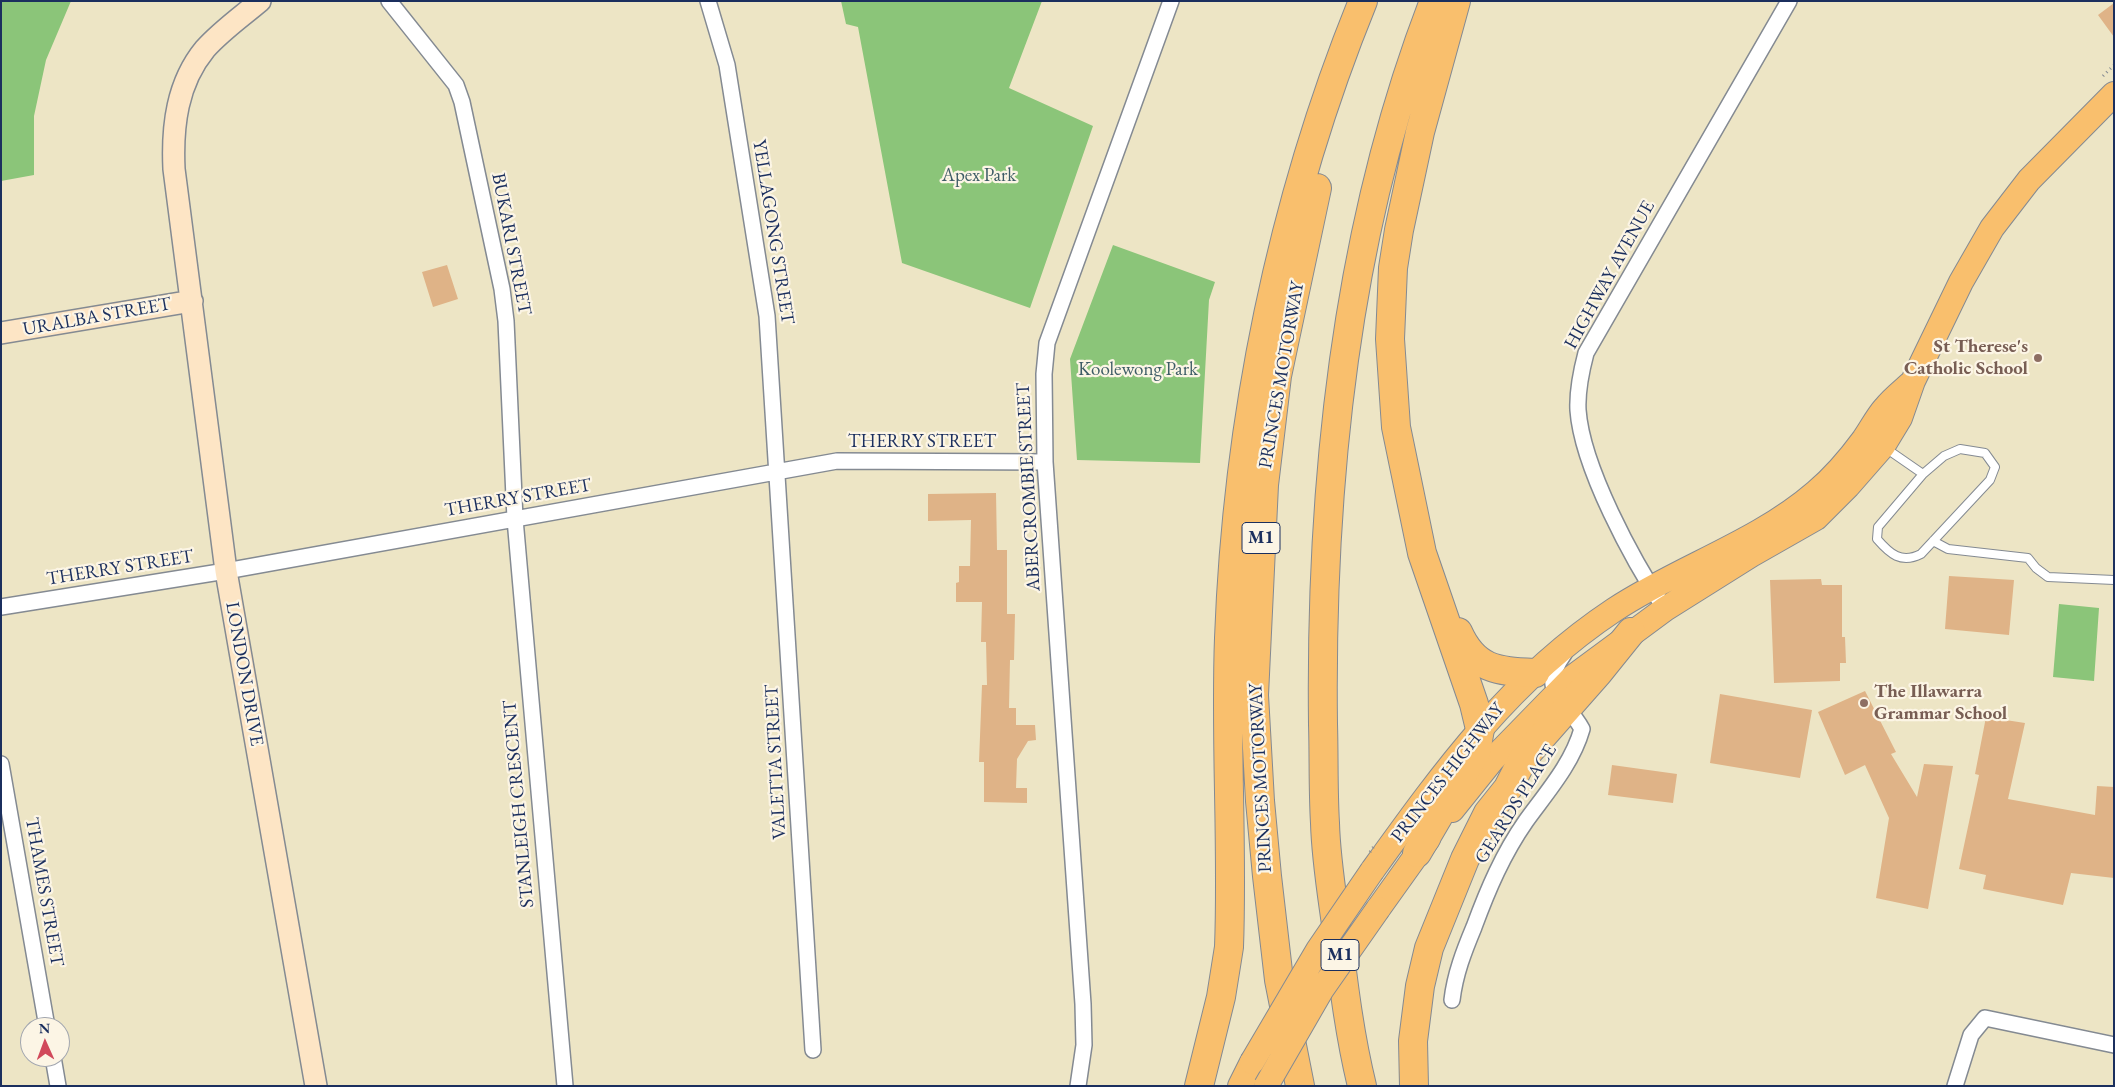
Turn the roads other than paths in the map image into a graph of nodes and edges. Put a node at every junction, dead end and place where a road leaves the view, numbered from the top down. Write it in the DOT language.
graph roads {
  1 [pos="260,1"];
  2 [pos="389,1"];
  3 [pos="708,1"];
  4 [pos="1171,1"];
  5 [pos="1363,1"];
  6 [pos="1375,1"];
  7 [pos="1434,1"];
  8 [pos="1456,1"];
  9 [pos="1789,1"];
  10 [pos="2106,87"];
  11 [pos="192,300"];
  12 [pos="1,333"];
  13 [pos="1913,381"];
  14 [pos="1883,446"];
  15 [pos="1045,462"];
  16 [pos="778,472"];
  17 [pos="1924,474"];
  18 [pos="1409,489"];
  19 [pos="515,519"];
  20 [pos="1933,541"];
  21 [pos="226,571"];
  22 [pos="2114,580"];
  23 [pos="1651,588"];
  24 [pos="1,607"];
  25 [pos="1665,609"];
  26 [pos="1632,632"];
  27 [pos="1574,640"];
  28 [pos="1535,673"];
  29 [pos="1561,701"];
  30 [pos="1480,729"];
  31 [pos="1,764"];
  32 [pos="1417,853"];
  33 [pos="1452,1000"];
  34 [pos="45,1017"];
  35 [pos="2114,1045"];
  36 [pos="813,1050"];
  37 [pos="55,1067"];
  38 [pos="58,1086"];
  39 [pos="316,1086"];
  40 [pos="565,1086"];
  41 [pos="1078,1086"];
  42 [pos="1198,1086"];
  43 [pos="1240,1086"];
  44 [pos="1266,1086"];
  45 [pos="1300,1086"];
  46 [pos="1362,1086"];
  47 [pos="1414,1086"];
  48 [pos="1955,1086"];
  1 -- 11 [label="street, LONDON DRIVE"];
  2 -- 19 [label="street, BUKARI STREET"];
  3 -- 16 [label="street, YELLAGONG STREET"];
  4 -- 15 [label="street, ABERCROMBIE STREET"];
  5 -- 42 [label="highway"];
  6 -- 45 [label="highway, PRINCES MOTORWAY / M1"];
  7 -- 46 [label="highway, M1"];
  8 -- 18 [label="highway"];
  9 -- 23 [label="street, HIGHWAY AVENUE"];
  10 -- 13 [label="main road, PRINCES HIGHWAY"];
  11 -- 12 [label="street, URALBA STREET"];
  11 -- 21 [label="street, LONDON DRIVE"];
  13 -- 14 [label="main road, PRINCES HIGHWAY"];
  13 -- 23 [label="main road, PRINCES HIGHWAY"];
  14 -- 17 [label="lane"];
  14 -- 25 [label="main road, PRINCES HIGHWAY"];
  15 -- 16 [label="street, THERRY STREET"];
  15 -- 41 [label="street, ABERCROMBIE STREET"];
  16 -- 19 [label="street, THERRY STREET"];
  16 -- 36 [label="street, VALETTA STREET"];
  17 -- 20 [label="lane"];
  17 -- 20 [label="lane"];
  18 -- 28 [label="highway"];
  18 -- 30 [label="highway"];
  19 -- 21 [label="street, THERRY STREET"];
  19 -- 40 [label="street, STANLEIGH CRESCENT"];
  20 -- 22 [label="lane"];
  21 -- 24 [label="street, THERRY STREET"];
  21 -- 39 [label="street, LONDON DRIVE"];
  23 -- 25 [label="street, HIGHWAY AVENUE"];
  23 -- 27 [label="main road, PRINCES HIGHWAY"];
  25 -- 26 [label="main road, PRINCES HIGHWAY"];
  26 -- 29 [label="highway"];
  27 -- 28 [label="main road, PRINCES HIGHWAY"];
  27 -- 29 [label="street"];
  28 -- 30 [label="main road, PRINCES HIGHWAY"];
  29 -- 32 [label="main road, PRINCES HIGHWAY"];
  29 -- 33 [label="street, GEARDS PLACE"];
  29 -- 47 [label="highway"];
  30 -- 32 [label="highway"];
  30 -- 43 [label="main road, PRINCES HIGHWAY, bridge"];
  31 -- 34 [label="street, THAMES STREET"];
  32 -- 44 [label="main road, PRINCES HIGHWAY, bridge"];
  35 -- 48 [label="street"];
  37 -- 38 [label="street"];
}
